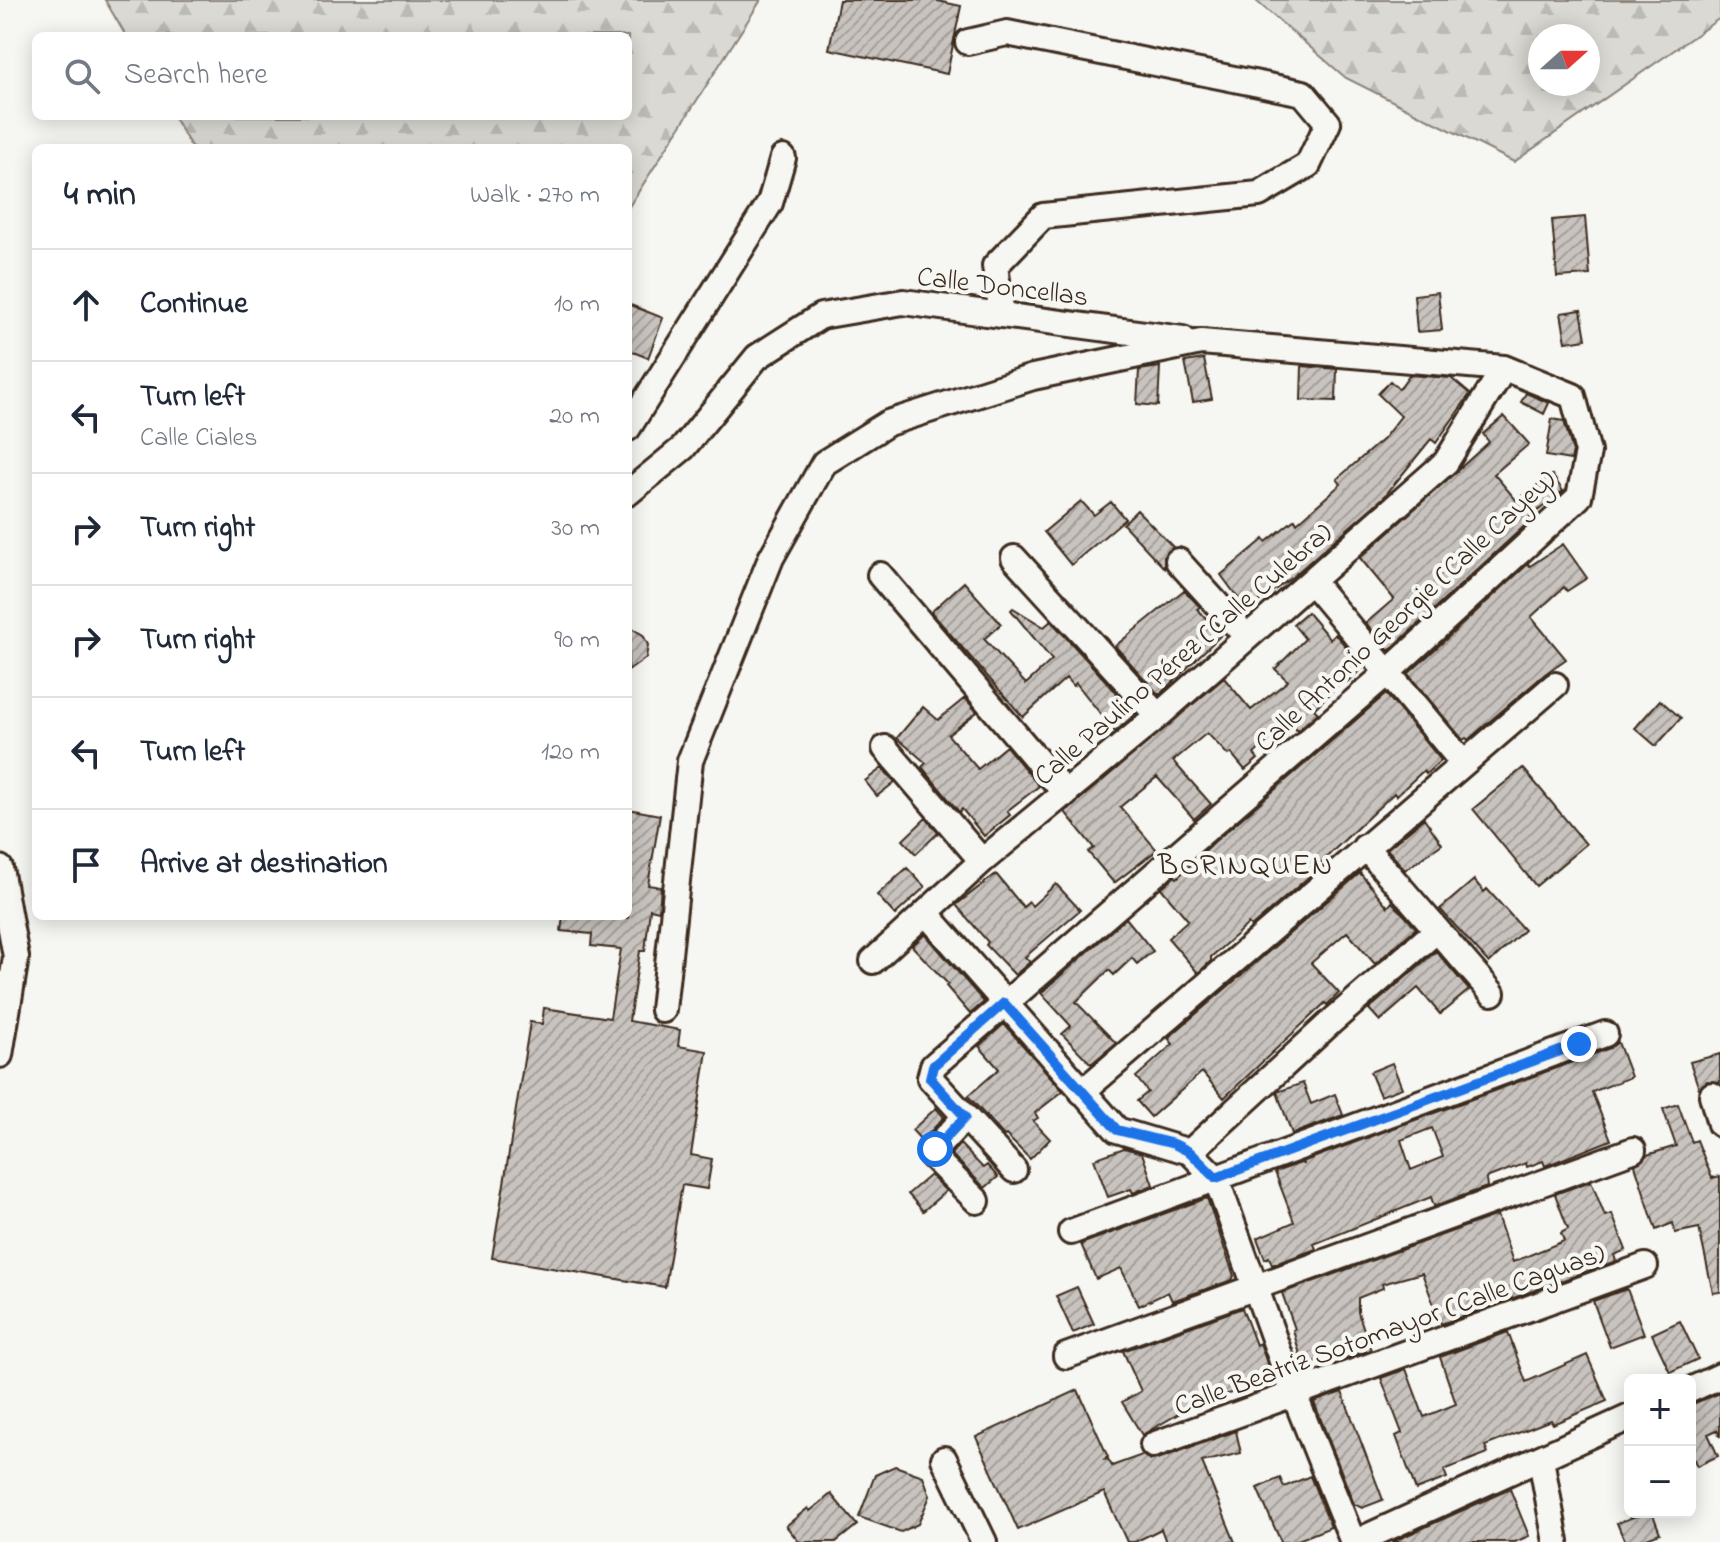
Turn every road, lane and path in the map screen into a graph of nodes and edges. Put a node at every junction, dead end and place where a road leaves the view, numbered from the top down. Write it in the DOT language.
graph roads {
  1 [pos="968,42"];
  2 [pos="783,158"];
  3 [pos="1002,315"];
  4 [pos="1201,342"];
  5 [pos="1504,368"];
  6 [pos="632,422"];
  7 [pos="632,490"];
  8 [pos="1014,558"];
  9 [pos="1178,561"];
  10 [pos="880,575"];
  11 [pos="1311,581"];
  12 [pos="1246,636"];
  13 [pos="1388,672"];
  14 [pos="1555,685"];
  15 [pos="1158,716"];
  16 [pos="885,748"];
  17 [pos="1463,763"];
  18 [pos="1066,794"];
  19 [pos="1365,847"];
  20 [pos="982,861"];
  21 [pos="0,868"];
  22 [pos="926,913"];
  23 [pos="1437,930"];
  24 [pos="873,961"];
  25 [pos="1492,993"];
  26 [pos="1004,1003"];
  27 [pos="663,1010"];
  28 [pos="1605,1034"];
  29 [pos="0,1055"];
  30 [pos="1082,1092"];
  31 [pos="1712,1095"];
  32 [pos="965,1117"];
  33 [pos="1720,1124"];
  34 [pos="1633,1150"];
  35 [pos="1190,1152"];
  36 [pos="1014,1170"];
  37 [pos="1216,1178"];
  38 [pos="977,1201"];
  39 [pos="1071,1232"];
  40 [pos="1645,1266"];
  41 [pos="1255,1286"];
  42 [pos="1066,1356"];
  43 [pos="1720,1376"];
  44 [pos="1696,1387"];
  45 [pos="1294,1394"];
  46 [pos="1624,1420"];
  47 [pos="1153,1445"];
  48 [pos="944,1459"];
  49 [pos="1541,1459"];
  50 [pos="984,1542"];
  51 [pos="1354,1542"];
  52 [pos="1556,1542"];
  1 -- 3 [label="street"];
  2 -- 6 [label="street"];
  3 -- 4 [label="street, Calle Doncellas"];
  3 -- 7 [label="street, Calle Doncellas"];
  4 -- 5 [label="street, Calle Antonio Georgie (Calle Cayey)"];
  4 -- 27 [label="street, Calle Antonio Georgie (Calle Cayey)"];
  5 -- 11 [label="street, Calle Paulino Pérez (Calle Culebra)"];
  5 -- 13 [label="street, Calle Antonio Georgie (Calle Cayey)"];
  8 -- 15 [label="street"];
  9 -- 12 [label="street"];
  10 -- 18 [label="street"];
  11 -- 12 [label="street, Calle Paulino Pérez (Calle Culebra)"];
  11 -- 13 [label="street"];
  12 -- 15 [label="street, Calle Paulino Pérez (Calle Culebra)"];
  13 -- 17 [label="street"];
  13 -- 26 [label="street, Calle Antonio Georgie (Calle Cayey)"];
  14 -- 17 [label="street"];
  15 -- 18 [label="street, Calle Paulino Pérez (Calle Culebra)"];
  16 -- 20 [label="street"];
  17 -- 19 [label="street"];
  18 -- 20 [label="street, Calle Paulino Pérez (Calle Culebra)"];
  19 -- 23 [label="street"];
  19 -- 30 [label="street"];
  20 -- 22 [label="street, Calle Paulino Pérez (Calle Culebra)"];
  21 -- 29 [label="street"];
  22 -- 24 [label="street, Calle Paulino Pérez (Calle Culebra)"];
  22 -- 26 [label="street"];
  23 -- 25 [label="street"];
  23 -- 35 [label="street"];
  26 -- 30 [label="street"];
  26 -- 32 [label="street, Calle Antonio Georgie (Calle Cayey)"];
  28 -- 37 [label="street"];
  30 -- 35 [label="street"];
  31 -- 33 [label="street"];
  32 -- 36 [label="street"];
  32 -- 38 [label="street"];
  34 -- 41 [label="street"];
  35 -- 37 [label="street"];
  37 -- 39 [label="street"];
  37 -- 41 [label="street"];
  40 -- 45 [label="street, Calle Beatriz Sotomayor (Calle Caguas)"];
  41 -- 42 [label="street"];
  41 -- 45 [label="street"];
  43 -- 44 [label="street"];
  45 -- 47 [label="street, Calle Beatriz Sotomayor (Calle Caguas)"];
  45 -- 51 [label="street"];
  46 -- 49 [label="street"];
  48 -- 50 [label="street"];
  49 -- 51 [label="street"];
  49 -- 52 [label="street"];
}
